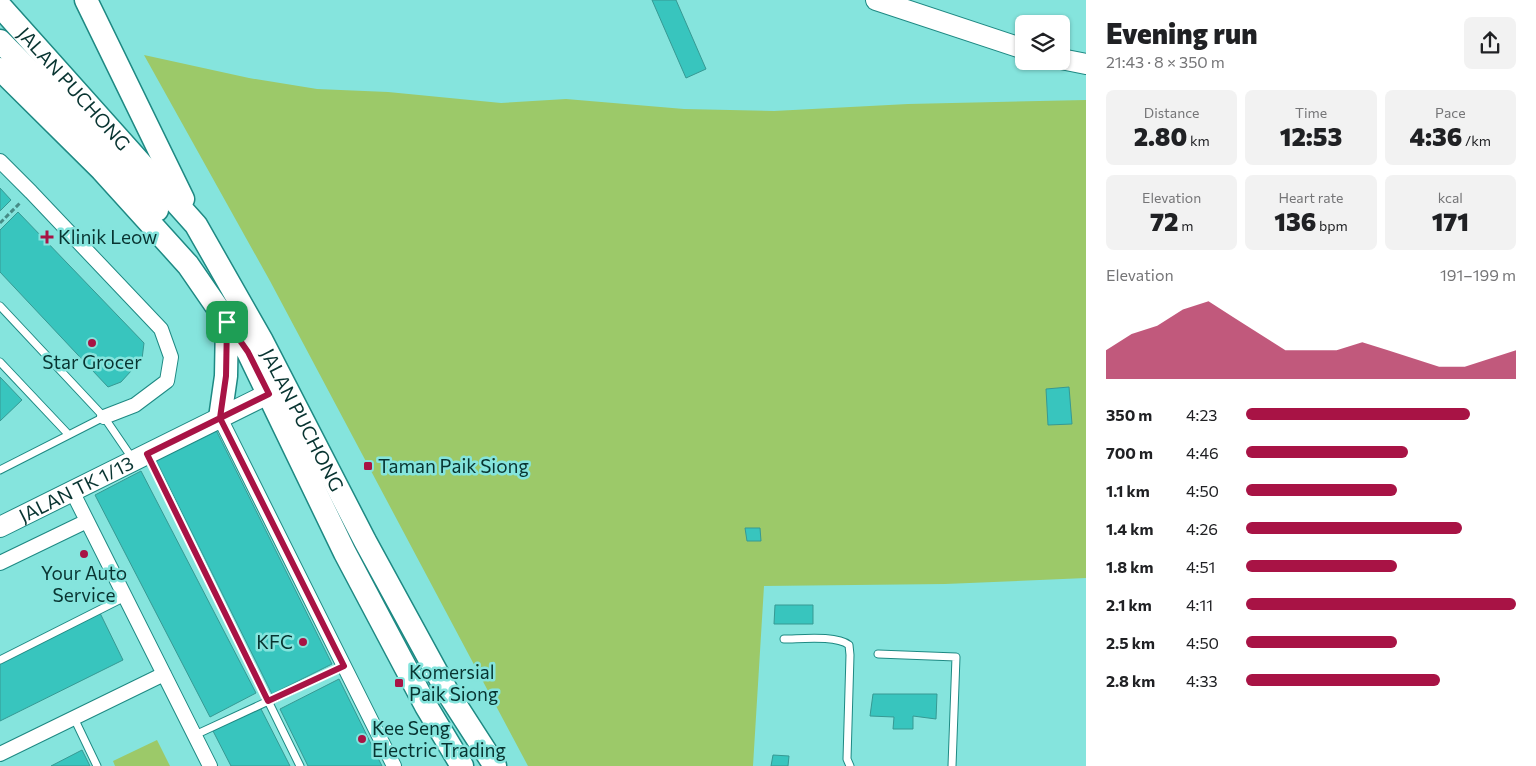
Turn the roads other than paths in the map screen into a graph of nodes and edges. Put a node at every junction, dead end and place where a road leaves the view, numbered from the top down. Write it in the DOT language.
graph roads {
  1 [pos="86,0"];
  2 [pos="887,1"];
  3 [pos="0,6"];
  4 [pos="0,41"];
  5 [pos="1015,46"];
  6 [pos="1070,61"];
  7 [pos="1086,64"];
  8 [pos="0,69"];
  9 [pos="0,161"];
  10 [pos="196,225"];
  11 [pos="188,265"];
  12 [pos="0,306"];
  13 [pos="227,322"];
  14 [pos="0,362"];
  15 [pos="278,390"];
  16 [pos="104,417"];
  17 [pos="220,418"];
  18 [pos="68,434"];
  19 [pos="140,457"];
  20 [pos="0,470"];
  21 [pos="72,491"];
  22 [pos="87,521"];
  23 [pos="0,527"];
  24 [pos="0,564"];
  25 [pos="125,597"];
  26 [pos="784,639"];
  27 [pos="878,654"];
  28 [pos="0,660"];
  29 [pos="344,666"];
  30 [pos="164,674"];
  31 [pos="268,701"];
  32 [pos="74,718"];
  33 [pos="195,735"];
  34 [pos="0,754"];
  35 [pos="97,766"];
  36 [pos="210,766"];
  37 [pos="300,766"];
  38 [pos="394,766"];
  39 [pos="462,766"];
  40 [pos="495,766"];
  41 [pos="850,766"];
  42 [pos="952,766"];
  1 -- 10 [label="main road"];
  2 -- 5 [label="street"];
  3 -- 10 [label="main road, JALAN PUCHONG"];
  4 -- 11 [label="main road"];
  6 -- 7 [label="street"];
  8 -- 11 [label="main road, JALAN PUCHONG"];
  9 -- 16 [label="street"];
  10 -- 15 [label="main road, JALAN PUCHONG"];
  11 -- 13 [label="main road, JALAN PUCHONG"];
  12 -- 16 [label="lane"];
  13 -- 15 [label="main road, JALAN PUCHONG"];
  13 -- 17 [label="main road"];
  14 -- 18 [label="lane"];
  15 -- 17 [label="street, JALAN TK 1/13"];
  15 -- 39 [label="main road, JALAN PUCHONG"];
  15 -- 40 [label="main road, JALAN PUCHONG"];
  16 -- 18 [label="lane"];
  16 -- 19 [label="lane"];
  17 -- 19 [label="street, JALAN TK 1/13"];
  17 -- 29 [label="street"];
  18 -- 20 [label="lane"];
  19 -- 21 [label="street, JALAN TK 1/13"];
  19 -- 31 [label="lane"];
  21 -- 22 [label="street"];
  21 -- 23 [label="street, JALAN TK 1/13"];
  22 -- 24 [label="street"];
  22 -- 25 [label="street"];
  25 -- 28 [label="lane"];
  25 -- 30 [label="street"];
  26 -- 41 [label="lane"];
  27 -- 42 [label="lane"];
  29 -- 31 [label="lane"];
  29 -- 38 [label="street"];
  30 -- 32 [label="street"];
  30 -- 33 [label="street"];
  31 -- 33 [label="lane"];
  31 -- 37 [label="lane"];
  32 -- 34 [label="street"];
  32 -- 35 [label="lane"];
  33 -- 36 [label="street"];
}
